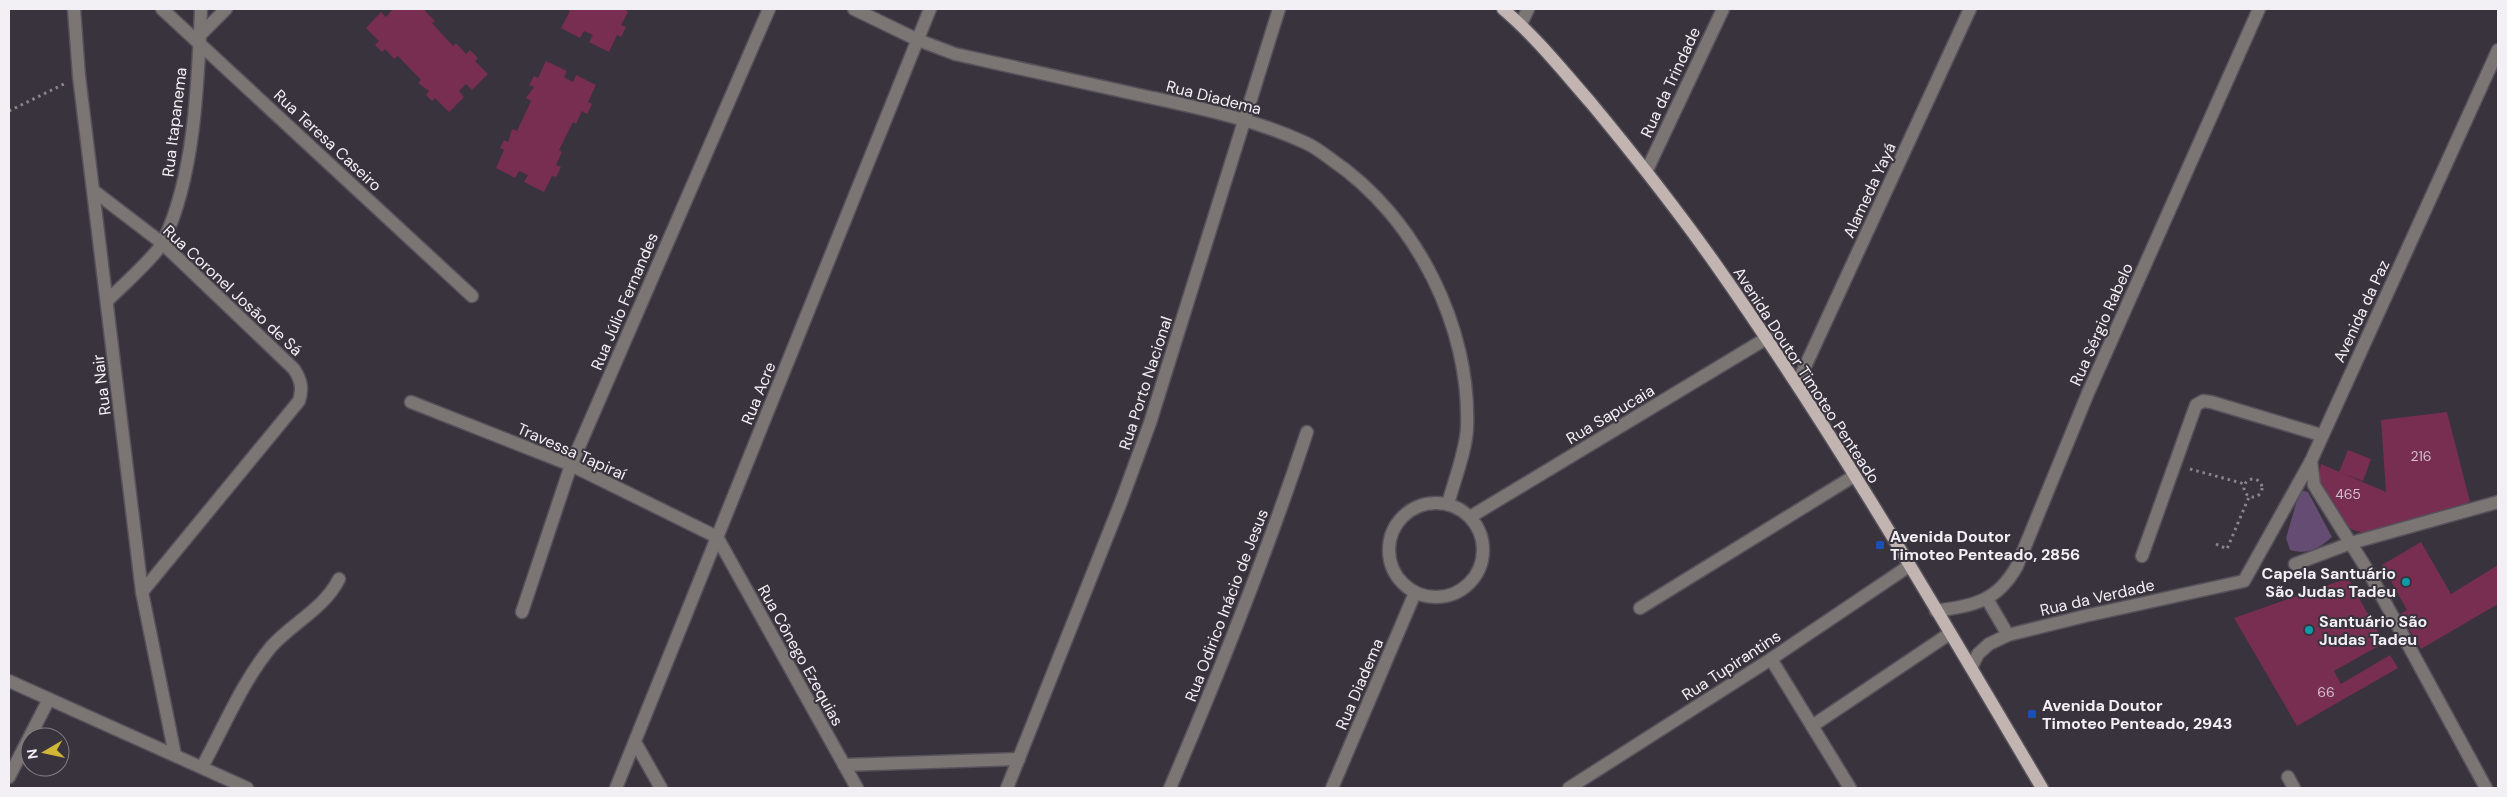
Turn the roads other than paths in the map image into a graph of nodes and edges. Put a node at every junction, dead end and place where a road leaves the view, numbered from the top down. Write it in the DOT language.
graph roads {
  1 [pos="74,9"];
  2 [pos="162,9"];
  3 [pos="201,9"];
  4 [pos="226,9"];
  5 [pos="769,9"];
  6 [pos="854,9"];
  7 [pos="930,9"];
  8 [pos="1279,9"];
  9 [pos="1504,9"];
  10 [pos="1528,9"];
  11 [pos="1723,9"];
  12 [pos="1970,9"];
  13 [pos="2260,9"];
  14 [pos="1521,24"];
  15 [pos="200,38"];
  16 [pos="918,40"];
  17 [pos="2498,50"];
  18 [pos="1246,119"];
  19 [pos="1647,170"];
  20 [pos="94,191"];
  21 [pos="162,244"];
  22 [pos="472,296"];
  23 [pos="108,300"];
  24 [pos="1767,338"];
  25 [pos="1797,384"];
  26 [pos="411,402"];
  27 [pos="1307,432"];
  28 [pos="2321,435"];
  29 [pos="2311,461"];
  30 [pos="571,465"];
  31 [pos="1854,476"];
  32 [pos="2498,502"];
  33 [pos="1448,504"];
  34 [pos="1470,517"];
  35 [pos="717,537"];
  36 [pos="2351,543"];
  37 [pos="2142,556"];
  38 [pos="2295,564"];
  39 [pos="1909,566"];
  40 [pos="339,579"];
  41 [pos="2244,581"];
  42 [pos="142,592"];
  43 [pos="1415,593"];
  44 [pos="1987,599"];
  45 [pos="1640,608"];
  46 [pos="1936,611"];
  47 [pos="522,612"];
  48 [pos="1950,634"];
  49 [pos="2008,635"];
  50 [pos="1771,659"];
  51 [pos="1971,668"];
  52 [pos="9,682"];
  53 [pos="49,699"];
  54 [pos="1812,726"];
  55 [pos="635,742"];
  56 [pos="175,755"];
  57 [pos="1019,759"];
  58 [pos="844,765"];
  59 [pos="202,767"];
  60 [pos="9,777"];
  61 [pos="2288,777"];
  62 [pos="247,788"];
  63 [pos="616,788"];
  64 [pos="661,788"];
  65 [pos="857,788"];
  66 [pos="1007,788"];
  67 [pos="1170,788"];
  68 [pos="1332,788"];
  69 [pos="1569,788"];
  70 [pos="1850,788"];
  71 [pos="2042,788"];
  72 [pos="2294,788"];
  73 [pos="2486,788"];
  1 -- 20 [label="street, Rua Nair"];
  2 -- 15 [label="street, Rua Teresa Caseiro"];
  3 -- 15 [label="street, Rua Itapanema"];
  4 -- 15 [label="street"];
  5 -- 30 [label="street, Rua Júlio Fernandes"];
  6 -- 16 [label="street, Rua Diadema"];
  7 -- 16 [label="street, Rua Acre"];
  8 -- 18 [label="street, Rua Porto Nacional"];
  9 -- 14 [label="main road, Avenida Doutor Timoteo Penteado"];
  10 -- 14 [label="street"];
  11 -- 19 [label="street, Rua da Trindade"];
  12 -- 25 [label="street, Alameda Yayá"];
  13 -- 44 [label="street, Rua Sérgio Rabelo"];
  14 -- 19 [label="main road, Avenida Doutor Timoteo Penteado"];
  15 -- 21 [label="street, Rua Itapanema"];
  15 -- 22 [label="street, Rua Teresa Caseiro"];
  16 -- 18 [label="street, Rua Diadema"];
  16 -- 35 [label="street, Rua Acre"];
  17 -- 28 [label="street, Avenida da Paz"];
  18 -- 33 [label="street, Rua Diadema"];
  18 -- 57 [label="street, Rua Porto Nacional"];
  19 -- 24 [label="main road, Avenida Doutor Timoteo Penteado"];
  20 -- 21 [label="street, Rua Coronel Josão de Sá"];
  20 -- 23 [label="street, Rua Nair"];
  21 -- 23 [label="street, Rua Itapanema"];
  21 -- 42 [label="street, Rua Coronel Josão de Sá"];
  23 -- 42 [label="street, Rua Nair"];
  24 -- 25 [label="main road, Avenida Doutor Timoteo Penteado"];
  24 -- 34 [label="street, Rua Sapucaia"];
  25 -- 31 [label="main road, Avenida Doutor Timoteo Penteado"];
  26 -- 30 [label="street, Travessa Tapiraí"];
  27 -- 67 [label="street, Rua Odirico Inácio de Jesus"];
  28 -- 29 [label="street, Avenida da Paz"];
  28 -- 37 [label="street"];
  29 -- 36 [label="street"];
  29 -- 41 [label="street, Avenida da Paz"];
  30 -- 35 [label="street, Travessa Tapiraí"];
  30 -- 47 [label="street, Rua Júlio Fernandes"];
  31 -- 39 [label="main road, Avenida Doutor Timoteo Penteado"];
  31 -- 45 [label="street"];
  32 -- 36 [label="street"];
  33 -- 34 [label="street"];
  33 -- 43 [label="street"];
  34 -- 43 [label="street"];
  35 -- 55 [label="street, Rua Acre"];
  35 -- 58 [label="street, Rua Cônego Ezequias"];
  36 -- 38 [label="street"];
  36 -- 73 [label="street"];
  39 -- 46 [label="main road, Avenida Doutor Timoteo Penteado"];
  39 -- 50 [label="street, Rua Tupirantins"];
  40 -- 59 [label="street"];
  41 -- 49 [label="street, Rua da Verdade"];
  42 -- 56 [label="street, Rua Nair"];
  43 -- 68 [label="street, Rua Diadema"];
  44 -- 46 [label="street, Rua Sérgio Rabelo"];
  44 -- 49 [label="street"];
  46 -- 48 [label="main road, Avenida Doutor Timoteo Penteado"];
  48 -- 51 [label="main road, Avenida Doutor Timoteo Penteado"];
  48 -- 54 [label="street"];
  49 -- 51 [label="street, Rua da Verdade"];
  50 -- 54 [label="street"];
  50 -- 69 [label="street, Rua Tupirantins"];
  51 -- 71 [label="main road, Avenida Doutor Timoteo Penteado"];
  52 -- 53 [label="street"];
  53 -- 56 [label="street"];
  53 -- 60 [label="street"];
  54 -- 70 [label="street"];
  55 -- 63 [label="street, Rua Acre"];
  55 -- 64 [label="street"];
  56 -- 59 [label="street"];
  57 -- 58 [label="street"];
  57 -- 66 [label="street, Rua Porto Nacional"];
  58 -- 65 [label="street, Rua Cônego Ezequias"];
  59 -- 62 [label="street"];
  61 -- 72 [label="street"];
}
